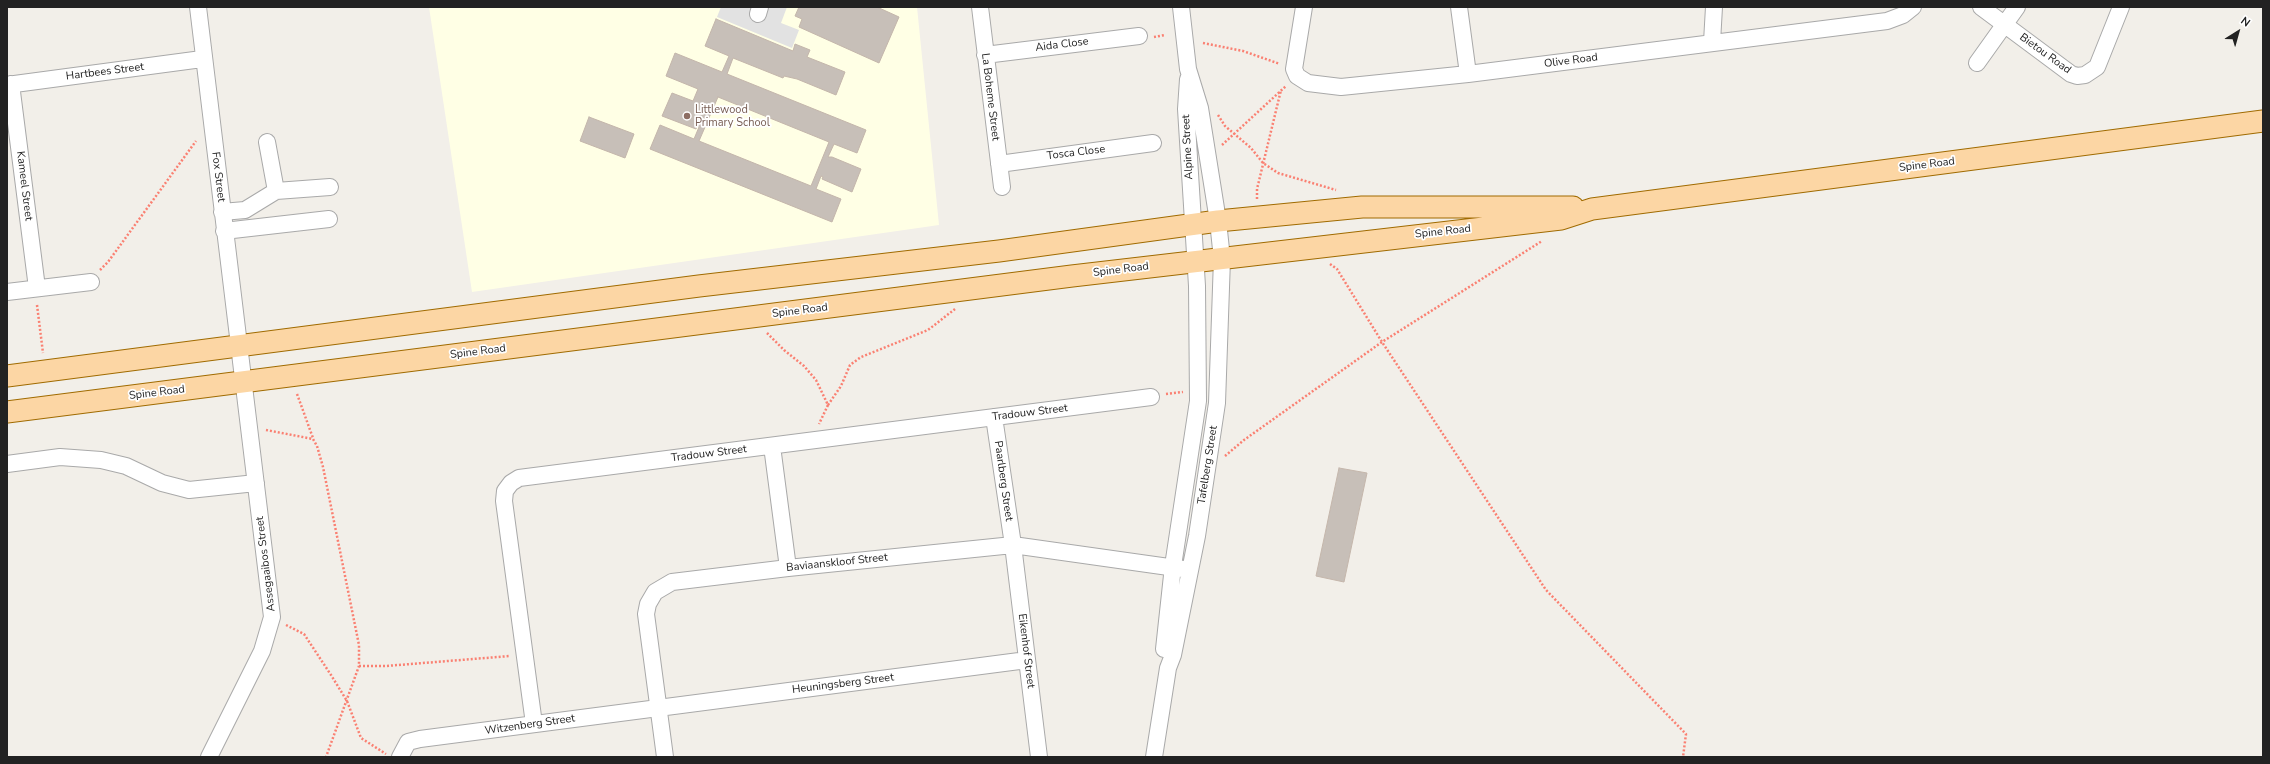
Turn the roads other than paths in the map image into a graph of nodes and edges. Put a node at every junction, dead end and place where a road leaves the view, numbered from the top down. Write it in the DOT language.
graph roads {
  1 [pos="198,7"];
  2 [pos="980,7"];
  3 [pos="1181,7"];
  4 [pos="1304,7"];
  5 [pos="1459,7"];
  6 [pos="1714,7"];
  7 [pos="1913,7"];
  8 [pos="1981,7"];
  9 [pos="2018,7"];
  10 [pos="2121,7"];
  11 [pos="2005,25"];
  12 [pos="1139,36"];
  13 [pos="1712,42"];
  14 [pos="985,55"];
  15 [pos="202,59"];
  16 [pos="1977,63"];
  17 [pos="1188,69"];
  18 [pos="1468,74"];
  19 [pos="9,84"];
  20 [pos="2263,121"];
  21 [pos="267,142"];
  22 [pos="1153,143"];
  23 [pos="999,164"];
  24 [pos="330,187"];
  25 [pos="1002,187"];
  26 [pos="276,191"];
  27 [pos="1592,209"];
  28 [pos="222,212"];
  29 [pos="329,219"];
  30 [pos="1218,220"];
  31 [pos="1192,225"];
  32 [pos="224,231"];
  33 [pos="1222,259"];
  34 [pos="1195,262"];
  35 [pos="91,282"];
  36 [pos="7,292"];
  37 [pos="37,294"];
  38 [pos="239,346"];
  39 [pos="7,376"];
  40 [pos="244,382"];
  41 [pos="1157,396"];
  42 [pos="7,412"];
  43 [pos="994,417"];
  44 [pos="772,446"];
  45 [pos="7,464"];
  46 [pos="256,483"];
  47 [pos="1013,545"];
  48 [pos="1173,566"];
  49 [pos="788,568"];
  50 [pos="1190,570"];
  51 [pos="1027,660"];
  52 [pos="1168,668"];
  53 [pos="658,707"];
  54 [pos="534,724"];
  55 [pos="401,752"];
  56 [pos="209,757"];
  57 [pos="665,757"];
  58 [pos="1039,757"];
  59 [pos="1154,757"];
  1 -- 15 [label="street, Fox Street"];
  2 -- 14 [label="street, La Boheme Street"];
  3 -- 17 [label="street, Alpine Street"];
  4 -- 18 [label="street, Olive Road"];
  5 -- 18 [label="street"];
  6 -- 13 [label="street"];
  7 -- 13 [label="street, Olive Road"];
  8 -- 11 [label="street, Bietou Road"];
  9 -- 11 [label="street"];
  10 -- 11 [label="street, Bietou Road"];
  11 -- 16 [label="street"];
  12 -- 14 [label="street, Aida Close"];
  13 -- 18 [label="street, Olive Road"];
  14 -- 23 [label="street, La Boheme Street"];
  15 -- 19 [label="street, Hartbees Street"];
  15 -- 28 [label="street, Fox Street"];
  17 -- 30 [label="street, Alpine Street"];
  17 -- 31 [label="street, Alpine Street"];
  19 -- 37 [label="street, Kameel Street"];
  20 -- 27 [label="main road, Spine Road"];
  21 -- 26 [label="street"];
  22 -- 23 [label="street, Tosca Close"];
  23 -- 25 [label="street, La Boheme Street"];
  24 -- 26 [label="street"];
  26 -- 28 [label="street"];
  27 -- 30 [label="main road, Spine Road"];
  27 -- 33 [label="main road, Spine Road"];
  28 -- 32 [label="street, Fox Street"];
  29 -- 32 [label="street"];
  30 -- 31 [label="main road, Spine Road"];
  30 -- 33 [label="street, Alpine Street"];
  31 -- 34 [label="street, Alpine Street"];
  31 -- 38 [label="main road, Spine Road"];
  32 -- 38 [label="street, Fox Street"];
  33 -- 34 [label="main road, Spine Road"];
  33 -- 50 [label="street, Tafelberg Street"];
  34 -- 40 [label="main road, Spine Road"];
  34 -- 48 [label="street, Tafelberg Street"];
  35 -- 37 [label="street"];
  36 -- 37 [label="street"];
  38 -- 39 [label="main road, Spine Road"];
  38 -- 40 [label="street, Fox Street"];
  40 -- 42 [label="main road, Spine Road"];
  40 -- 46 [label="street, Assegaaibos Street"];
  41 -- 43 [label="street, Tradouw Street"];
  43 -- 44 [label="street, Tradouw Street"];
  43 -- 47 [label="street, Paarlberg Street"];
  44 -- 49 [label="street"];
  44 -- 54 [label="street, Tradouw Street"];
  45 -- 46 [label="street"];
  46 -- 56 [label="street, Assegaaibos Street"];
  47 -- 48 [label="street, Baviaanskloof Street"];
  47 -- 49 [label="street, Baviaanskloof Street"];
  47 -- 51 [label="street, Eikenhof Street"];
  48 -- 50 [label="street, Baviaanskloof Street"];
  48 -- 52 [label="street, Tafelberg Street"];
  49 -- 53 [label="street, Baviaanskloof Street"];
  50 -- 52 [label="street, Tafelberg Street"];
  51 -- 53 [label="street, Heuningsberg Street"];
  51 -- 58 [label="street, Eikenhof Street"];
  52 -- 59 [label="street, Tafelberg Street"];
  53 -- 54 [label="street, Witzenberg Street"];
  53 -- 57 [label="street, Baviaanskloof Street"];
  54 -- 55 [label="street, Witzenberg Street"];
}
